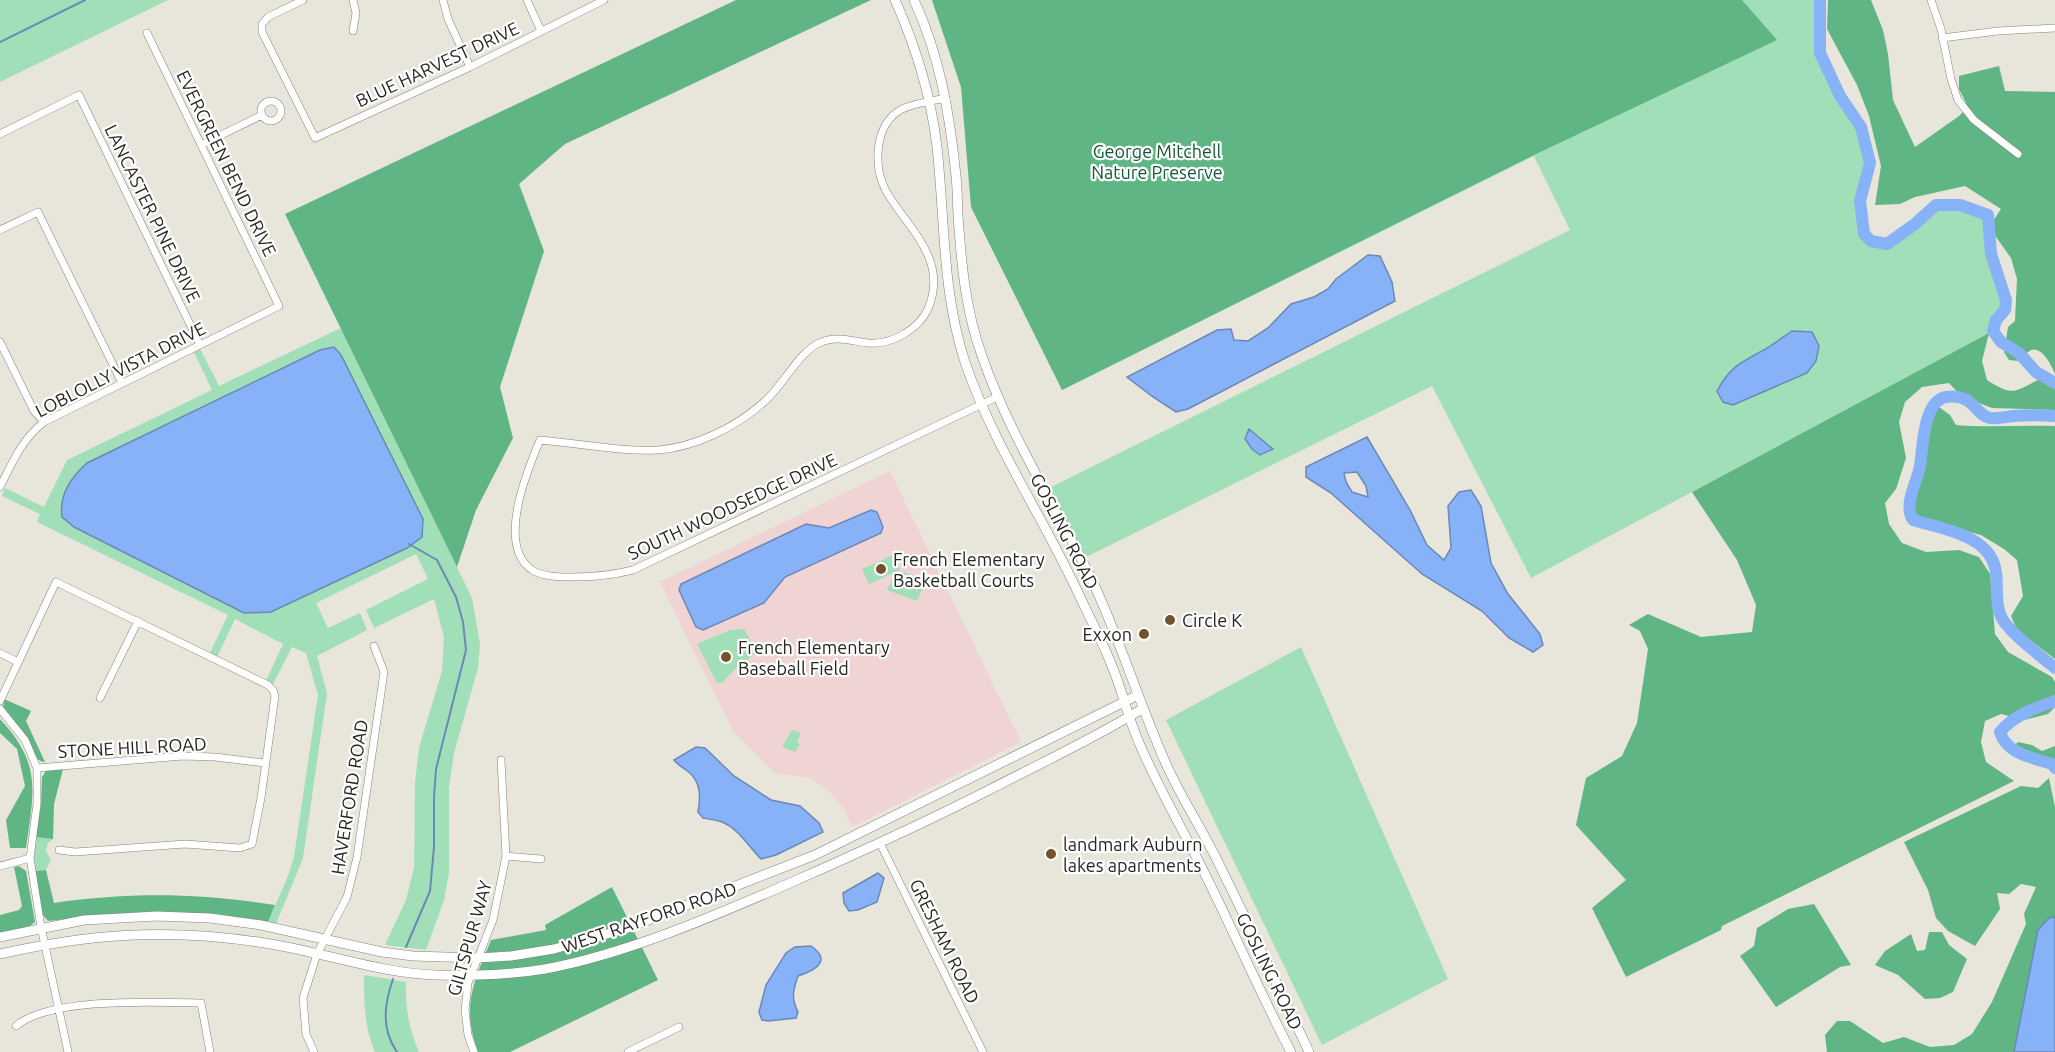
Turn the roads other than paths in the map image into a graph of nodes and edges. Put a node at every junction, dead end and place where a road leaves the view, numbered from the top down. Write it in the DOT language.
graph roads {
  1 [pos="303,0"];
  2 [pos="353,0"];
  3 [pos="443,0"];
  4 [pos="527,0"];
  5 [pos="604,0"];
  6 [pos="895,0"];
  7 [pos="914,0"];
  8 [pos="1931,0"];
  9 [pos="2055,28"];
  10 [pos="353,31"];
  11 [pos="541,31"];
  12 [pos="147,33"];
  13 [pos="1942,38"];
  14 [pos="470,66"];
  15 [pos="294,98"];
  16 [pos="946,98"];
  17 [pos="930,102"];
  18 [pos="280,105"];
  19 [pos="262,115"];
  20 [pos="0,134"];
  21 [pos="201,145"];
  22 [pos="2018,154"];
  23 [pos="0,230"];
  24 [pos="279,306"];
  25 [pos="0,342"];
  26 [pos="200,345"];
  27 [pos="122,383"];
  28 [pos="997,397"];
  29 [pos="982,404"];
  30 [pos="44,422"];
  31 [pos="0,488"];
  32 [pos="138,621"];
  33 [pos="374,646"];
  34 [pos="0,653"];
  35 [pos="18,662"];
  36 [pos="1138,695"];
  37 [pos="100,698"];
  38 [pos="0,701"];
  39 [pos="1124,703"];
  40 [pos="0,709"];
  41 [pos="1142,709"];
  42 [pos="1128,718"];
  43 [pos="501,760"];
  44 [pos="265,763"];
  45 [pos="37,768"];
  46 [pos="880,843"];
  47 [pos="59,850"];
  48 [pos="506,856"];
  49 [pos="30,858"];
  50 [pos="541,859"];
  51 [pos="0,866"];
  52 [pos="668,913"];
  53 [pos="41,927"];
  54 [pos="674,930"];
  55 [pos="0,937"];
  56 [pos="325,938"];
  57 [pos="45,944"];
  58 [pos="0,954"];
  59 [pos="317,954"];
  60 [pos="478,958"];
  61 [pos="471,975"];
  62 [pos="58,1010"];
  63 [pos="16,1026"];
  64 [pos="679,1027"];
  65 [pos="68,1052"];
  66 [pos="210,1052"];
  67 [pos="314,1052"];
  68 [pos="474,1052"];
  69 [pos="628,1052"];
  70 [pos="984,1052"];
  71 [pos="1291,1052"];
  72 [pos="1309,1052"];
  1 -- 15 [label="street"];
  2 -- 10 [label="street"];
  3 -- 14 [label="street"];
  4 -- 11 [label="street"];
  5 -- 11 [label="street, BLUE HARVEST DRIVE"];
  6 -- 17 [label="main road, GOSLING ROAD"];
  7 -- 16 [label="main road, GOSLING ROAD"];
  8 -- 13 [label="street"];
  9 -- 13 [label="street"];
  11 -- 14 [label="street, BLUE HARVEST DRIVE"];
  12 -- 21 [label="street, EVERGREEN BEND DRIVE"];
  13 -- 22 [label="street"];
  14 -- 15 [label="street, BLUE HARVEST DRIVE"];
  15 -- 18 [label="street"];
  16 -- 17 [label="street"];
  16 -- 28 [label="main road, GOSLING ROAD"];
  17 -- 29 [label="main road, GOSLING ROAD"];
  17 -- 29 [label="street, SOUTH WOODSEDGE DRIVE"];
  18 -- 19 [label="street"];
  18 -- 19 [label="street"];
  19 -- 21 [label="street"];
  20 -- 26 [label="street, LANCASTER PINE DRIVE"];
  21 -- 24 [label="street, EVERGREEN BEND DRIVE"];
  23 -- 27 [label="street"];
  24 -- 26 [label="street, LOBLOLLY VISTA DRIVE"];
  25 -- 30 [label="street"];
  26 -- 27 [label="street, LOBLOLLY VISTA DRIVE"];
  27 -- 30 [label="street, LOBLOLLY VISTA DRIVE"];
  28 -- 29 [label="street, SOUTH WOODSEDGE DRIVE"];
  28 -- 36 [label="main road, GOSLING ROAD"];
  29 -- 39 [label="main road, GOSLING ROAD"];
  30 -- 31 [label="street, LOBLOLLY VISTA DRIVE"];
  32 -- 35 [label="street"];
  32 -- 37 [label="street"];
  32 -- 44 [label="street"];
  33 -- 56 [label="street, HAVERFORD ROAD"];
  34 -- 35 [label="street"];
  35 -- 38 [label="street"];
  36 -- 39 [label="main road, WEST RAYFORD ROAD"];
  36 -- 41 [label="main road, GOSLING ROAD"];
  39 -- 42 [label="main road, GOSLING ROAD"];
  39 -- 52 [label="main road, WEST RAYFORD ROAD"];
  40 -- 45 [label="street"];
  41 -- 42 [label="main road, WEST RAYFORD ROAD"];
  41 -- 72 [label="main road, GOSLING ROAD"];
  42 -- 46 [label="main road, WEST RAYFORD ROAD"];
  42 -- 71 [label="main road, GOSLING ROAD"];
  43 -- 48 [label="street, GILTSPUR WAY"];
  44 -- 45 [label="street, STONE HILL ROAD"];
  44 -- 47 [label="street"];
  45 -- 49 [label="street"];
  46 -- 54 [label="main road, WEST RAYFORD ROAD"];
  46 -- 70 [label="street, GRESHAM ROAD"];
  48 -- 50 [label="street"];
  48 -- 60 [label="street, GILTSPUR WAY"];
  49 -- 51 [label="street"];
  49 -- 53 [label="street"];
  52 -- 54 [label="main road"];
  52 -- 60 [label="main road, WEST RAYFORD ROAD"];
  53 -- 55 [label="main road, WEST RAYFORD ROAD"];
  53 -- 56 [label="main road, WEST RAYFORD ROAD"];
  53 -- 57 [label="street"];
  54 -- 61 [label="main road, WEST RAYFORD ROAD"];
  56 -- 59 [label="street, HAVERFORD ROAD"];
  56 -- 60 [label="main road, WEST RAYFORD ROAD"];
  57 -- 58 [label="main road, WEST RAYFORD ROAD"];
  57 -- 59 [label="main road, WEST RAYFORD ROAD"];
  57 -- 62 [label="street"];
  59 -- 61 [label="main road, WEST RAYFORD ROAD"];
  59 -- 67 [label="street, HAVERFORD ROAD"];
  60 -- 61 [label="street, GILTSPUR WAY"];
  61 -- 68 [label="street, GILTSPUR WAY"];
  62 -- 63 [label="street"];
  62 -- 65 [label="street"];
  62 -- 66 [label="street"];
  64 -- 69 [label="street"];
}
